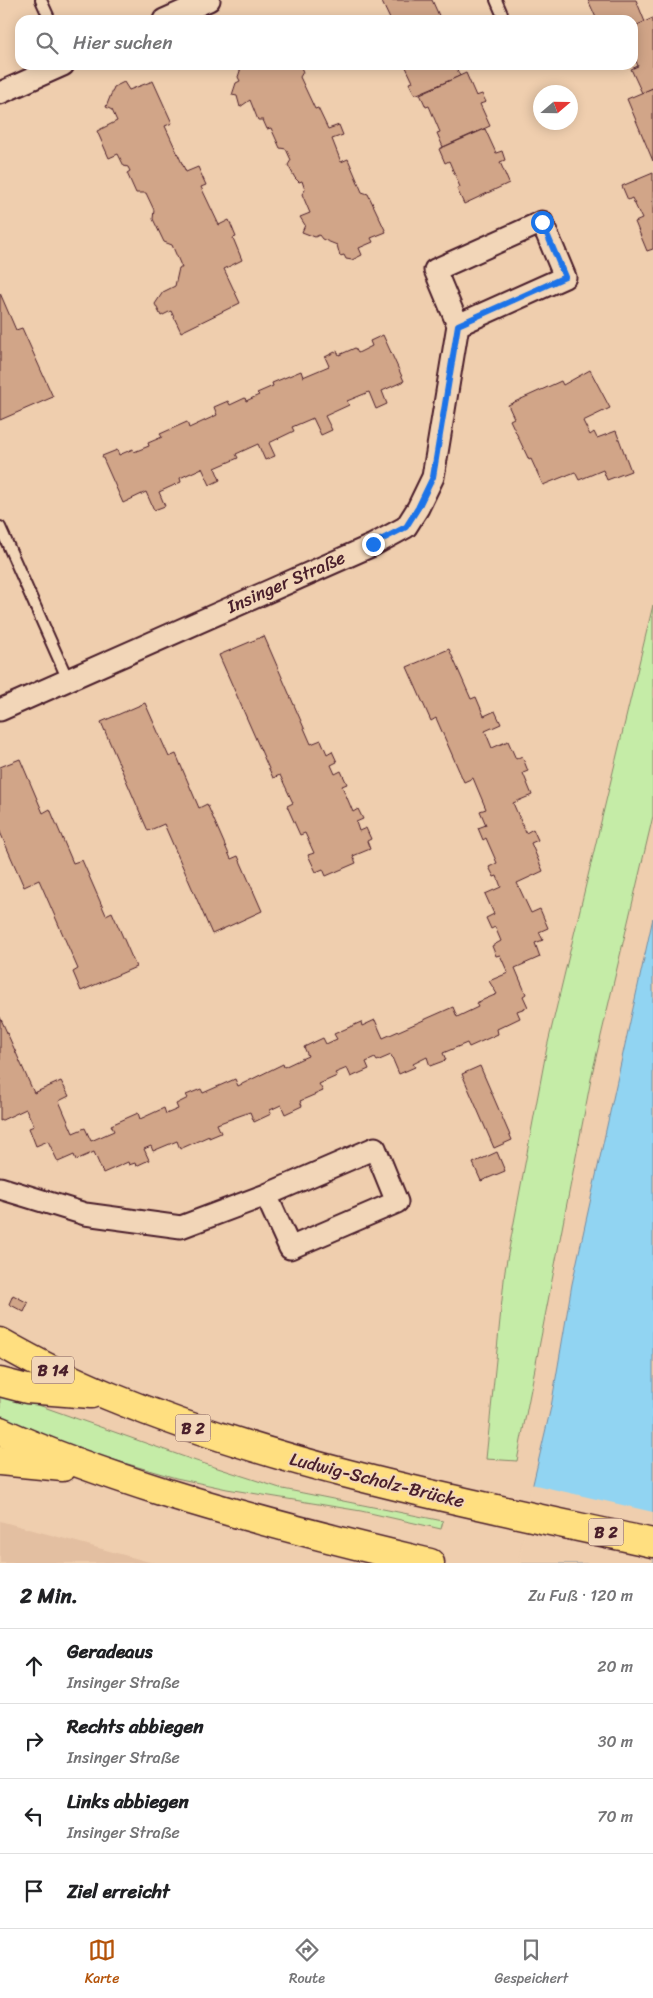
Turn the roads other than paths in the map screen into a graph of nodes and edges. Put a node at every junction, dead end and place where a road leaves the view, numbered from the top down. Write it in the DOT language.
graph roads {
  1 [pos="41,0"];
  2 [pos="209,0"];
  3 [pos="496,0"];
  4 [pos="502,14"];
  5 [pos="48,15"];
  6 [pos="175,15"];
  7 [pos="52,70"];
  8 [pos="0,93"];
  9 [pos="458,325"];
  10 [pos="0,528"];
  11 [pos="68,680"];
  12 [pos="0,710"];
  13 [pos="0,1188"];
  14 [pos="266,1196"];
  15 [pos="0,1342"];
  16 [pos="0,1382"];
  17 [pos="107,1396"];
  18 [pos="0,1431"];
  19 [pos="0,1461"];
  20 [pos="97,1471"];
  21 [pos="653,1543"];
  22 [pos="430,1563"];
  1 -- 5 [label="lane"];
  2 -- 6 [label="street"];
  3 -- 4 [label="lane"];
  7 -- 8 [label="street"];
  9 -- 9 [label="street"];
  9 -- 11 [label="street, Insinger Straße"];
  10 -- 11 [label="lane"];
  11 -- 12 [label="street, Insinger Straße"];
  13 -- 14 [label="street"];
  14 -- 14 [label="street"];
  15 -- 17 [label="main road, B 14"];
  16 -- 17 [label="main road, B 2"];
  17 -- 21 [label="main road, Ludwig-Scholz-Brücke / B 2"];
  18 -- 20 [label="main road"];
  19 -- 20 [label="main road"];
  20 -- 22 [label="main road"];
}
